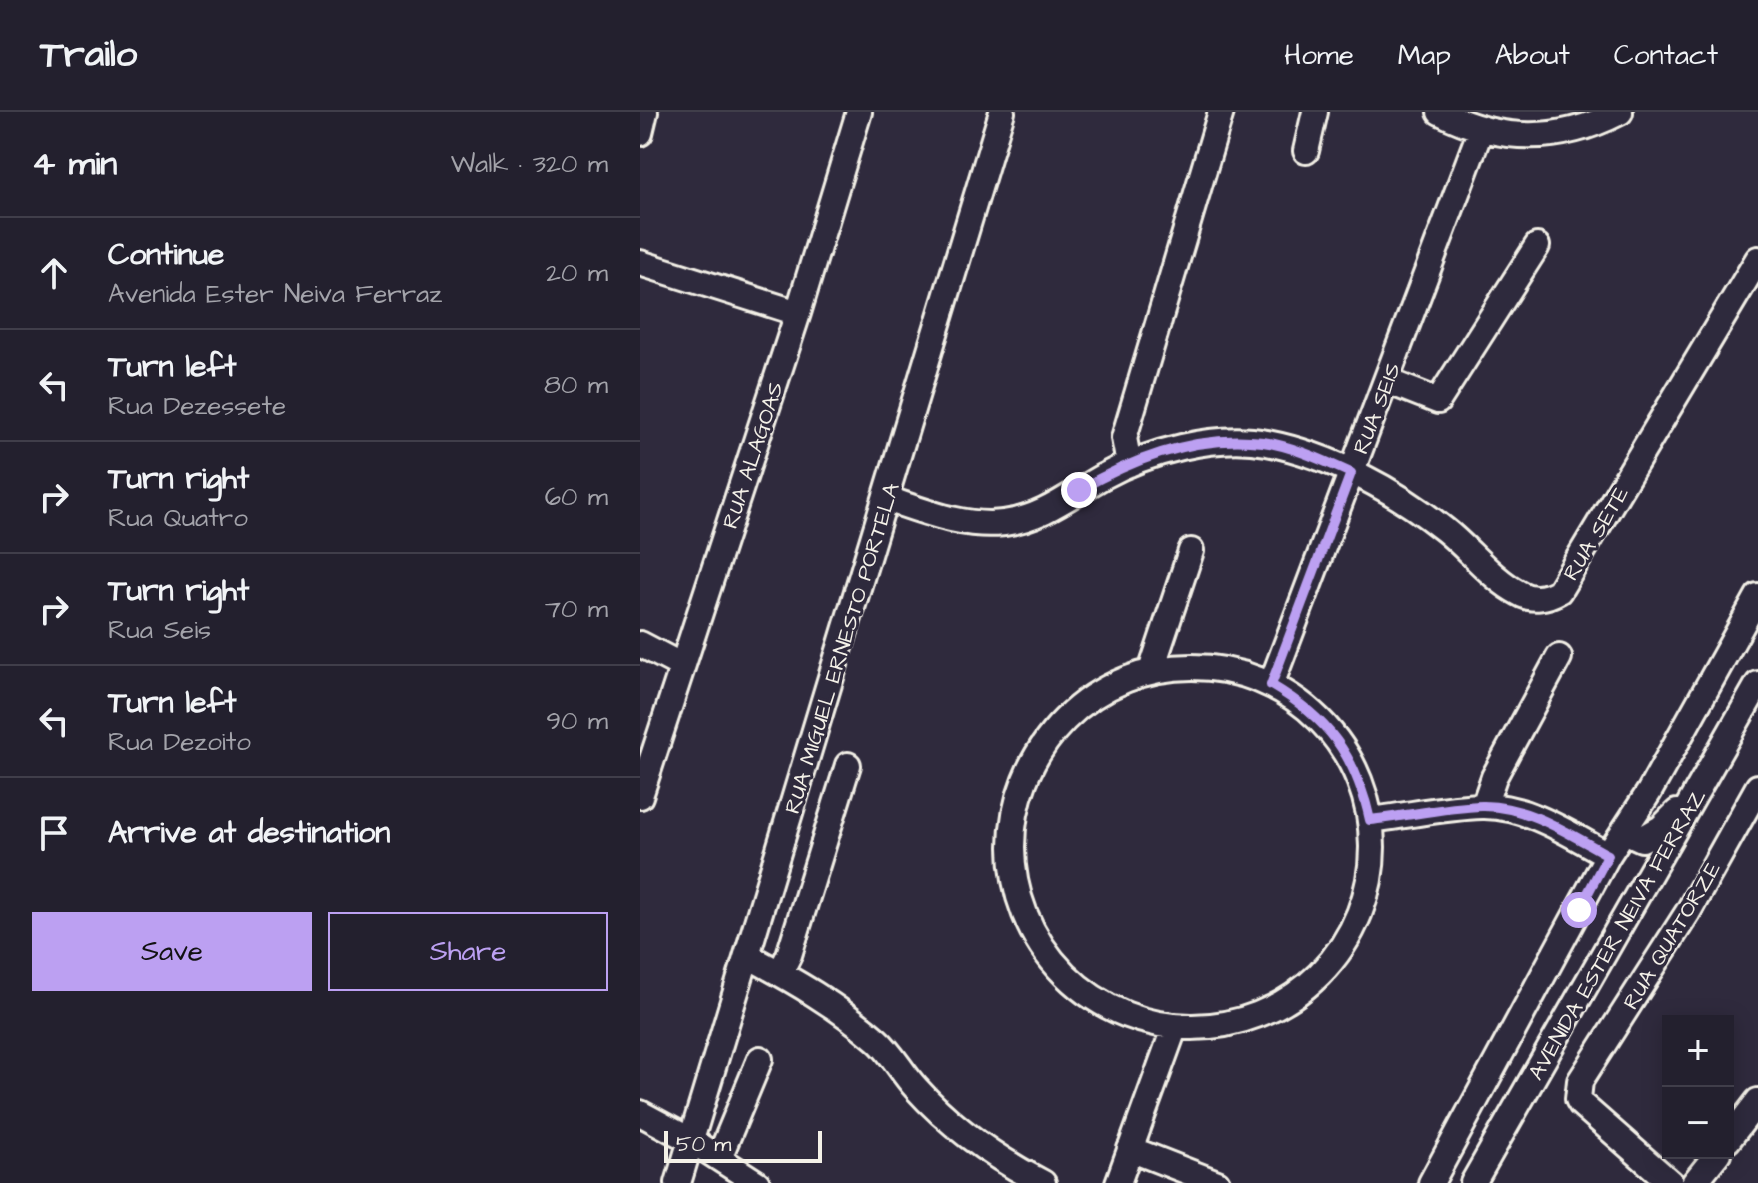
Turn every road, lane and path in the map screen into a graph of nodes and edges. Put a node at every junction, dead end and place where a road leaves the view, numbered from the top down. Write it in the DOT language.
graph roads {
  1 [pos="645,112"];
  2 [pos="859,112"];
  3 [pos="1002,112"];
  4 [pos="1221,112"];
  5 [pos="1315,112"];
  6 [pos="1440,112"];
  7 [pos="1620,112"];
  8 [pos="1481,129"];
  9 [pos="640,133"];
  10 [pos="1306,151"];
  11 [pos="1537,246"];
  12 [pos="1758,259"];
  13 [pos="640,263"];
  14 [pos="798,313"];
  15 [pos="1387,381"];
  16 [pos="1129,464"];
  17 [pos="1351,473"];
  18 [pos="887,499"];
  19 [pos="1191,551"];
  20 [pos="1758,596"];
  21 [pos="640,644"];
  22 [pos="1559,657"];
  23 [pos="682,666"];
  24 [pos="1151,671"];
  25 [pos="1758,684"];
  26 [pos="1271,685"];
  27 [pos="848,765"];
  28 [pos="1758,787"];
  29 [pos="1697,792"];
  30 [pos="640,796"];
  31 [pos="1484,806"];
  32 [pos="1370,820"];
  33 [pos="1630,822"];
  34 [pos="1608,855"];
  35 [pos="748,956"];
  36 [pos="780,973"];
  37 [pos="1175,1026"];
  38 [pos="760,1059"];
  39 [pos="1758,1101"];
  40 [pos="640,1113"];
  41 [pos="1734,1132"];
  42 [pos="692,1141"];
  43 [pos="1130,1149"];
  44 [pos="719,1158"];
  45 [pos="1713,1159"];
  46 [pos="678,1183"];
  47 [pos="757,1183"];
  48 [pos="1043,1183"];
  49 [pos="1118,1183"];
  50 [pos="1217,1183"];
  51 [pos="1431,1183"];
  52 [pos="1473,1183"];
  53 [pos="1671,1183"];
  54 [pos="1694,1183"];
  1 -- 9 [label="street"];
  2 -- 14 [label="street, RUA ALAGOAS"];
  3 -- 18 [label="street, RUA MIGUEL ERNESTO PORTELA"];
  4 -- 16 [label="street"];
  5 -- 10 [label="street"];
  6 -- 8 [label="street"];
  7 -- 8 [label="street"];
  8 -- 15 [label="street, RUA SEIS"];
  11 -- 15 [label="street"];
  12 -- 17 [label="street, RUA SETE"];
  13 -- 14 [label="street"];
  14 -- 23 [label="street, RUA ALAGOAS"];
  15 -- 17 [label="street, RUA SEIS"];
  16 -- 17 [label="street"];
  16 -- 18 [label="street"];
  17 -- 26 [label="street, RUA SEIS"];
  18 -- 35 [label="street, RUA MIGUEL ERNESTO PORTELA"];
  19 -- 24 [label="street"];
  20 -- 33 [label="street, AVENIDA ESTER NEIVA FERRAZ"];
  21 -- 23 [label="street"];
  22 -- 31 [label="street"];
  23 -- 30 [label="street, RUA ALAGOAS"];
  24 -- 26 [label="street"];
  24 -- 37 [label="street"];
  25 -- 29 [label="street, AVENIDA ESTER NEIVA FERRAZ"];
  26 -- 32 [label="street"];
  27 -- 36 [label="street"];
  28 -- 53 [label="street, RUA QUATORZE"];
  29 -- 33 [label="street"];
  29 -- 52 [label="street, AVENIDA ESTER NEIVA FERRAZ"];
  31 -- 32 [label="street"];
  31 -- 34 [label="street"];
  32 -- 37 [label="street"];
  33 -- 34 [label="street, AVENIDA ESTER NEIVA FERRAZ"];
  34 -- 51 [label="street, AVENIDA ESTER NEIVA FERRAZ"];
  35 -- 36 [label="street"];
  35 -- 42 [label="street, RUA MIGUEL ERNESTO PORTELA"];
  36 -- 48 [label="street"];
  37 -- 43 [label="street"];
  38 -- 44 [label="street"];
  39 -- 41 [label="street"];
  40 -- 42 [label="street"];
  42 -- 44 [label="street"];
  42 -- 46 [label="street, RUA MIGUEL ERNESTO PORTELA"];
  43 -- 49 [label="street"];
  43 -- 50 [label="street"];
  44 -- 47 [label="street"];
  45 -- 54 [label="street"];
}
